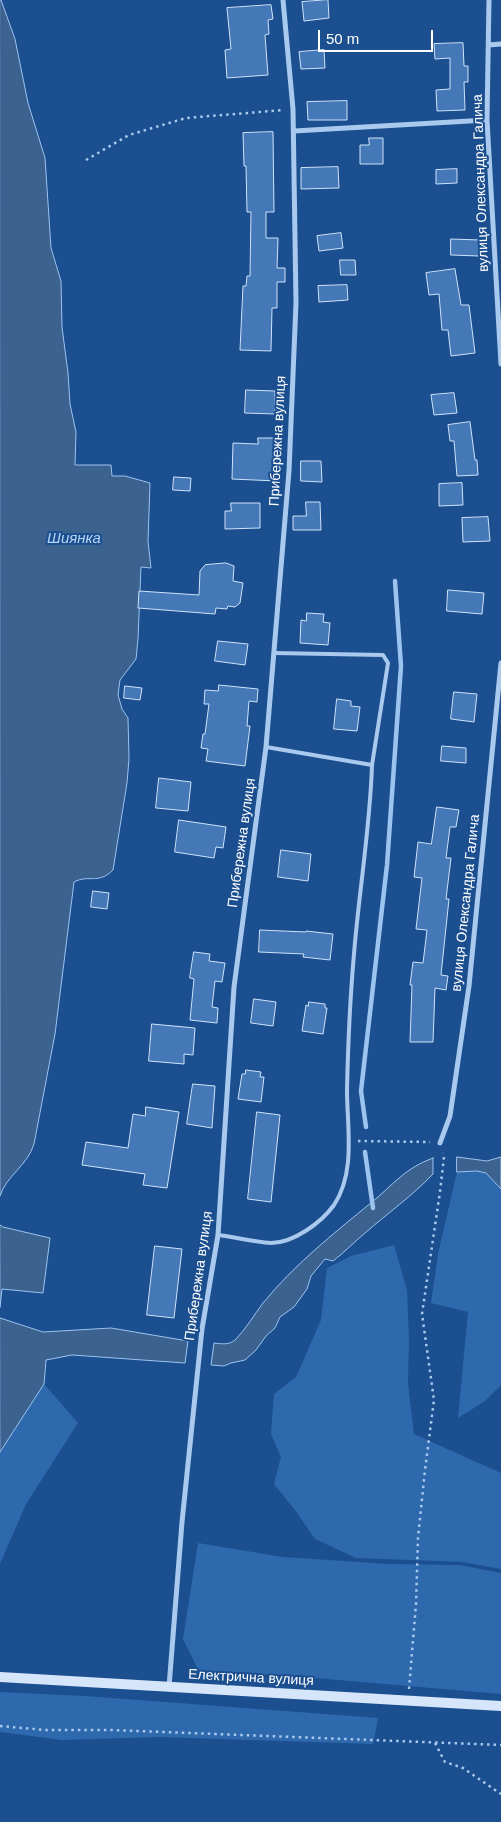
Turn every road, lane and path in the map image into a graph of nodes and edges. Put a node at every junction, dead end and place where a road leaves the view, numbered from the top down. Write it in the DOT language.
graph roads {
  1 [pos="283,0"];
  2 [pos="489,0"];
  3 [pos="501,44"];
  4 [pos="489,45"];
  5 [pos="293,109"];
  6 [pos="487,120"];
  7 [pos="294,131"];
  8 [pos="86,160"];
  9 [pos="501,364"];
  10 [pos="274,653"];
  11 [pos="501,663"];
  12 [pos="266,747"];
  13 [pos="372,765"];
  14 [pos="349,1141"];
  15 [pos="440,1142"];
  16 [pos="218,1234"];
  17 [pos="0,1677"];
  18 [pos="169,1687"];
  19 [pos="408,1701"];
  20 [pos="501,1706"];
  21 [pos="0,1726"];
  22 [pos="435,1743"];
  23 [pos="501,1745"];
  24 [pos="501,1794"];
  1 -- 5 [label="street, Прибережна вулиця"];
  2 -- 4 [label="street, вулиця Олександра Галича"];
  3 -- 4 [label="street"];
  4 -- 6 [label="street, вулиця Олександра Галича"];
  5 -- 7 [label="street, Прибережна вулиця"];
  5 -- 8 [label="path"];
  6 -- 7 [label="street"];
  6 -- 9 [label="street, вулиця Олександра Галича"];
  7 -- 10 [label="street, Прибережна вулиця"];
  10 -- 12 [label="street, Прибережна вулиця"];
  10 -- 13 [label="lane"];
  11 -- 15 [label="street, вулиця Олександра Галича"];
  12 -- 13 [label="lane"];
  12 -- 16 [label="street, Прибережна вулиця"];
  13 -- 14 [label="lane"];
  14 -- 15 [label="path"];
  14 -- 16 [label="lane"];
  15 -- 19 [label="path"];
  16 -- 18 [label="street, Прибережна вулиця"];
  17 -- 18 [label="street, Електрична вулиця"];
  18 -- 19 [label="street, Електрична вулиця"];
  19 -- 20 [label="street, Електрична вулиця"];
  21 -- 22 [label="path"];
  22 -- 23 [label="path"];
  22 -- 24 [label="path"];
}
